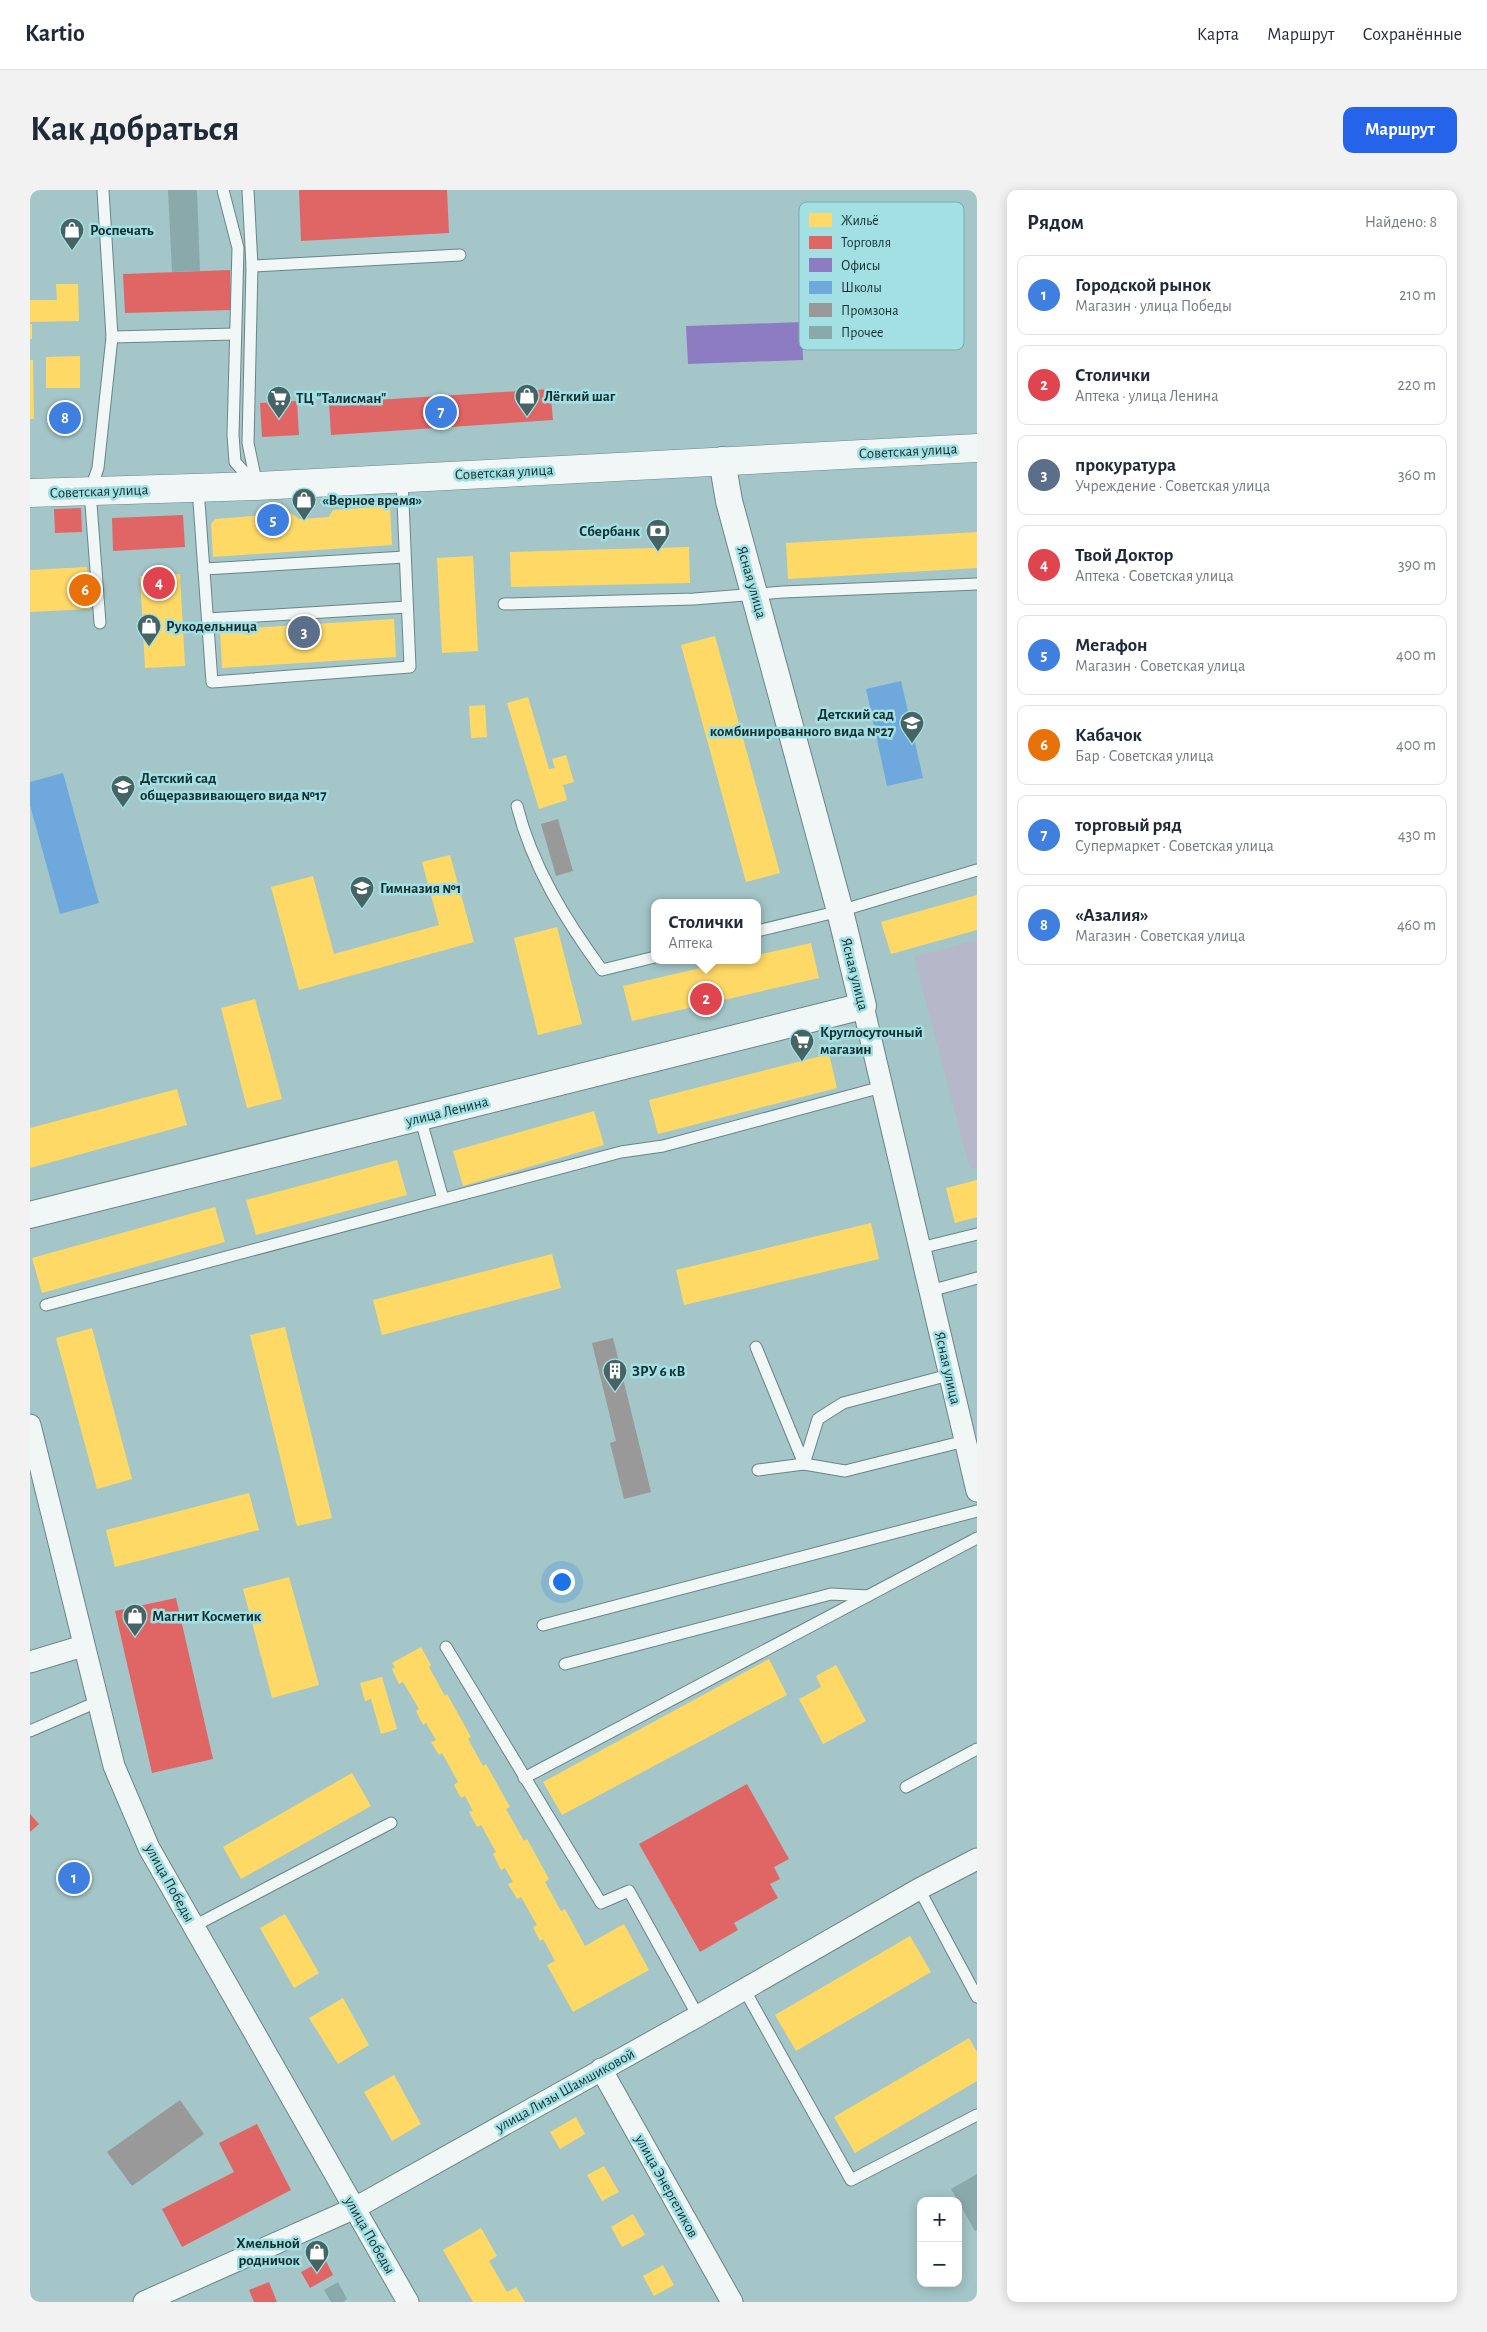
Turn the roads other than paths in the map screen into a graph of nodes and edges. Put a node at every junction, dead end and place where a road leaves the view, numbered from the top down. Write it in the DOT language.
graph roads {
  1 [pos="103,190"];
  2 [pos="223,190"];
  3 [pos="248,190"];
  4 [pos="460,255"];
  5 [pos="252,266"];
  6 [pos="235,334"];
  7 [pos="112,337"];
  8 [pos="977,448"];
  9 [pos="722,460"];
  10 [pos="402,478"];
  11 [pos="257,486"];
  12 [pos="198,488"];
  13 [pos="90,491"];
  14 [pos="30,493"];
  15 [pos="404,557"];
  16 [pos="204,569"];
  17 [pos="977,584"];
  18 [pos="756,595"];
  19 [pos="504,604"];
  20 [pos="407,608"];
  21 [pos="208,619"];
  22 [pos="100,623"];
  23 [pos="517,806"];
  24 [pos="977,870"];
  25 [pos="840,911"];
  26 [pos="761,930"];
  27 [pos="651,957"];
  28 [pos="863,1006"];
  29 [pos="882,1087"];
  30 [pos="420,1118"];
  31 [pos="443,1199"];
  32 [pos="30,1215"];
  33 [pos="977,1234"];
  34 [pos="920,1248"];
  35 [pos="977,1278"];
  36 [pos="930,1291"];
  37 [pos="46,1305"];
  38 [pos="756,1347"];
  39 [pos="949,1375"];
  40 [pos="30,1425"];
  41 [pos="965,1440"];
  42 [pos="804,1464"];
  43 [pos="758,1470"];
  44 [pos="977,1491"];
  45 [pos="977,1511"];
  46 [pos="977,1538"];
  47 [pos="868,1596"];
  48 [pos="543,1625"];
  49 [pos="83,1646"];
  50 [pos="446,1646"];
  51 [pos="30,1662"];
  52 [pos="565,1664"];
  53 [pos="97,1702"];
  54 [pos="30,1731"];
  55 [pos="977,1748"];
  56 [pos="524,1778"];
  57 [pos="906,1787"];
  58 [pos="391,1822"];
  59 [pos="977,1859"];
  60 [pos="919,1889"];
  61 [pos="194,1926"];
  62 [pos="744,1989"];
  63 [pos="977,1997"];
  64 [pos="698,2016"];
  65 [pos="601,2069"];
  66 [pos="977,2115"];
  67 [pos="355,2208"];
  68 [pos="144,2302"];
  69 [pos="408,2302"];
  70 [pos="732,2302"];
  1 -- 7 [label="lane"];
  2 -- 6 [label="lane"];
  3 -- 5 [label="lane"];
  4 -- 5 [label="lane"];
  5 -- 11 [label="lane"];
  6 -- 7 [label="lane"];
  6 -- 11 [label="lane"];
  7 -- 13 [label="lane"];
  8 -- 9 [label="main road, Советская улица"];
  9 -- 10 [label="main road, Советская улица"];
  9 -- 18 [label="street, Ясная улица"];
  10 -- 11 [label="main road, Советская улица"];
  10 -- 15 [label="lane"];
  11 -- 12 [label="main road, Советская улица"];
  12 -- 13 [label="main road, Советская улица"];
  12 -- 16 [label="lane"];
  13 -- 14 [label="main road, Советская улица"];
  13 -- 22 [label="lane"];
  15 -- 16 [label="lane"];
  15 -- 20 [label="lane"];
  16 -- 21 [label="lane"];
  17 -- 18 [label="lane"];
  18 -- 19 [label="lane"];
  18 -- 25 [label="street, Ясная улица"];
  20 -- 21 [label="lane"];
  20 -- 21 [label="lane"];
  23 -- 27 [label="lane"];
  24 -- 25 [label="lane"];
  25 -- 26 [label="lane"];
  25 -- 28 [label="street, Ясная улица"];
  28 -- 29 [label="street, Ясная улица"];
  28 -- 30 [label="street, улица Ленина"];
  29 -- 31 [label="lane"];
  29 -- 34 [label="street, Ясная улица"];
  30 -- 31 [label="lane"];
  30 -- 32 [label="street, улица Ленина"];
  31 -- 37 [label="lane"];
  33 -- 34 [label="lane"];
  34 -- 36 [label="street, Ясная улица"];
  35 -- 36 [label="lane"];
  36 -- 39 [label="street, Ясная улица"];
  38 -- 42 [label="lane"];
  39 -- 41 [label="street, Ясная улица"];
  39 -- 42 [label="lane"];
  40 -- 49 [label="street, улица Победы"];
  41 -- 42 [label="lane"];
  41 -- 44 [label="street, Ясная улица"];
  42 -- 43 [label="lane"];
  45 -- 48 [label="lane"];
  46 -- 47 [label="lane"];
  47 -- 52 [label="lane"];
  47 -- 56 [label="lane"];
  49 -- 51 [label="street"];
  49 -- 53 [label="street, улица Победы"];
  50 -- 56 [label="lane"];
  53 -- 54 [label="lane"];
  53 -- 61 [label="street, улица Победы"];
  55 -- 57 [label="lane"];
  56 -- 64 [label="lane"];
  58 -- 61 [label="lane"];
  59 -- 60 [label="street, улица Лизы Шамшиковой"];
  60 -- 62 [label="street, улица Лизы Шамшиковой"];
  60 -- 63 [label="lane"];
  61 -- 67 [label="street, улица Победы"];
  62 -- 64 [label="street, улица Лизы Шамшиковой"];
  62 -- 66 [label="lane"];
  64 -- 65 [label="street, улица Лизы Шамшиковой"];
  65 -- 67 [label="street, улица Лизы Шамшиковой"];
  65 -- 70 [label="street, улица Энергетиков"];
  67 -- 68 [label="street, улица Лизы Шамшиковой"];
  67 -- 69 [label="street, улица Победы"];
}
